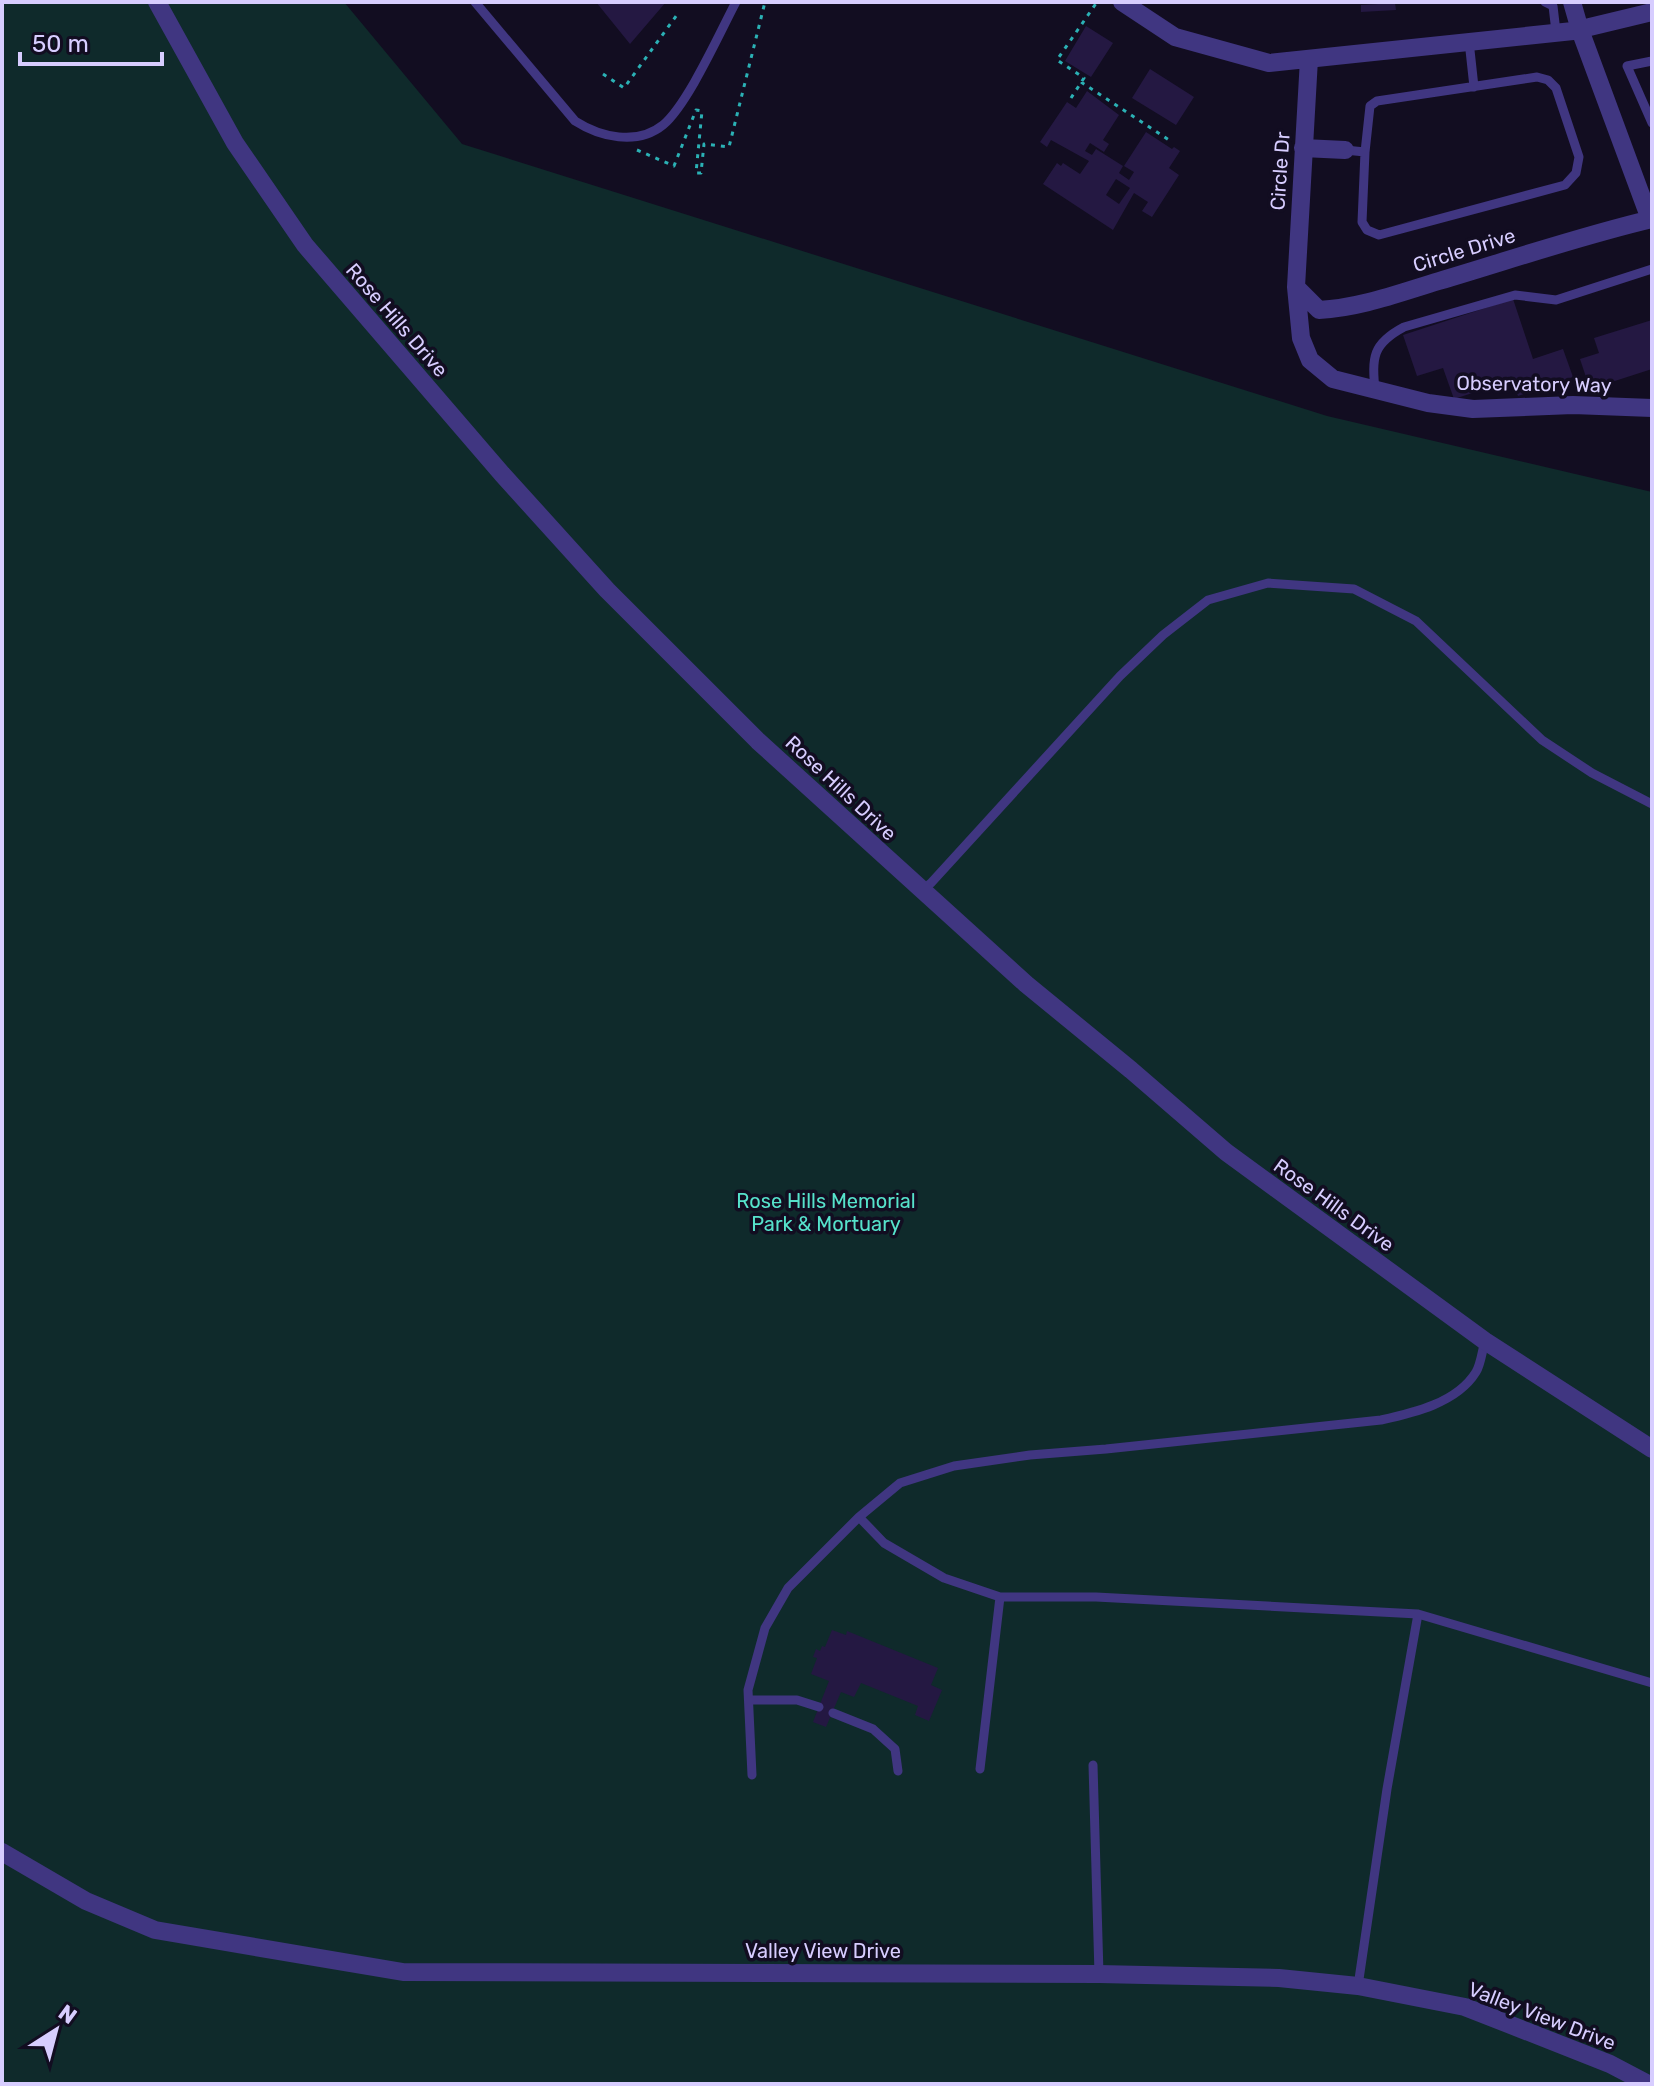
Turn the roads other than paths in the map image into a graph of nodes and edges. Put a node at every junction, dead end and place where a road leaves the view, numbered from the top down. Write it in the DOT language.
graph roads {
  1 [pos="157,2"];
  2 [pos="475,2"];
  3 [pos="736,2"];
  4 [pos="1122,2"];
  5 [pos="1545,2"];
  6 [pos="1572,2"];
  7 [pos="1652,12"];
  8 [pos="1580,30"];
  9 [pos="1556,32"];
  10 [pos="1469,41"];
  11 [pos="1309,59"];
  12 [pos="1652,61"];
  13 [pos="1474,87"];
  14 [pos="1652,123"];
  15 [pos="1303,148"];
  16 [pos="1345,150"];
  17 [pos="1365,152"];
  18 [pos="1651,221"];
  19 [pos="1652,269"];
  20 [pos="1296,287"];
  21 [pos="1375,391"];
  22 [pos="1652,408"];
  23 [pos="1652,804"];
  24 [pos="921,891"];
  25 [pos="1485,1341"];
  26 [pos="1652,1449"];
  27 [pos="859,1517"];
  28 [pos="1000,1597"];
  29 [pos="1418,1614"];
  30 [pos="1652,1683"];
  31 [pos="749,1700"];
  32 [pos="819,1707"];
  33 [pos="833,1713"];
  34 [pos="1093,1765"];
  35 [pos="980,1769"];
  36 [pos="898,1771"];
  37 [pos="752,1775"];
  38 [pos="2,1852"];
  39 [pos="1099,1974"];
  40 [pos="1358,1986"];
  41 [pos="1648,2084"];
  1 -- 24 [label="street, Rose Hills Drive"];
  2 -- 3 [label="lane"];
  4 -- 11 [label="street"];
  5 -- 9 [label="lane"];
  6 -- 8 [label="street"];
  7 -- 8 [label="street"];
  8 -- 9 [label="street"];
  8 -- 18 [label="street"];
  9 -- 10 [label="street"];
  10 -- 11 [label="street"];
  10 -- 13 [label="lane"];
  11 -- 15 [label="street, Circle Dr"];
  12 -- 14 [label="lane"];
  13 -- 17 [label="lane"];
  13 -- 17 [label="lane"];
  15 -- 16 [label="street"];
  15 -- 20 [label="street, Circle Dr"];
  16 -- 17 [label="lane"];
  18 -- 20 [label="street, Circle Drive"];
  19 -- 21 [label="lane"];
  20 -- 21 [label="street, Observatory Way"];
  21 -- 22 [label="street, Observatory Way"];
  23 -- 24 [label="lane"];
  24 -- 25 [label="street, Rose Hills Drive"];
  25 -- 26 [label="street, Rose Hills Drive"];
  25 -- 27 [label="lane"];
  27 -- 28 [label="lane"];
  27 -- 31 [label="lane"];
  28 -- 29 [label="lane"];
  28 -- 35 [label="lane"];
  29 -- 30 [label="lane"];
  29 -- 40 [label="lane"];
  31 -- 32 [label="lane"];
  31 -- 37 [label="lane"];
  33 -- 36 [label="lane"];
  34 -- 39 [label="lane"];
  38 -- 39 [label="street, Valley View Drive"];
  39 -- 40 [label="street, Valley View Drive"];
  40 -- 41 [label="street, Valley View Drive"];
}
